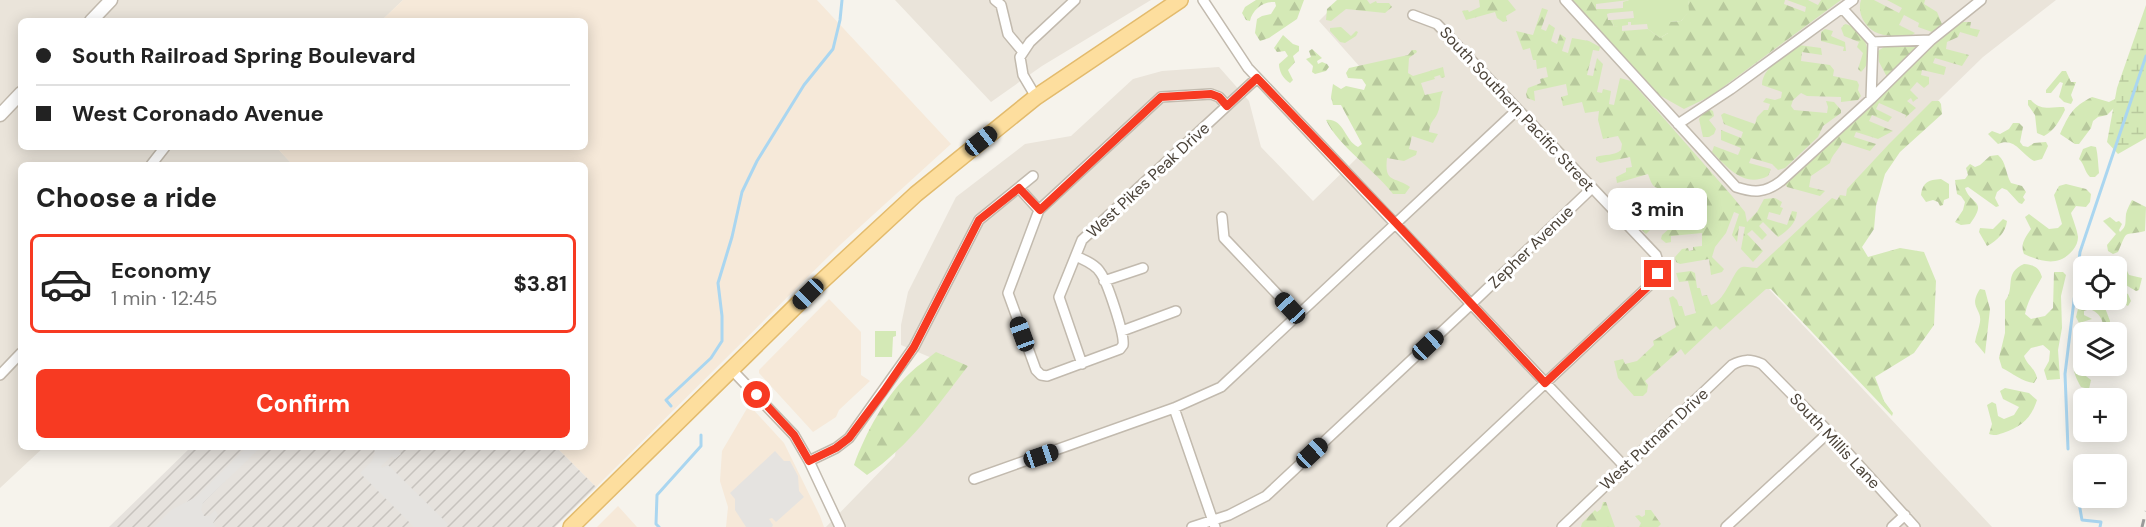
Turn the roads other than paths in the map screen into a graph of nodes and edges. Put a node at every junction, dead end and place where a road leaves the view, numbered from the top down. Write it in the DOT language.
graph roads {
  1 [pos="111,0"];
  2 [pos="995,0"];
  3 [pos="1075,0"];
  4 [pos="1180,0"];
  5 [pos="1203,0"];
  6 [pos="1565,0"];
  7 [pos="1853,0"];
  8 [pos="1981,0"];
  9 [pos="1842,8"];
  10 [pos="1413,15"];
  11 [pos="94,18"];
  12 [pos="1931,40"];
  13 [pos="1874,42"];
  14 [pos="1023,52"];
  15 [pos="1257,78"];
  16 [pos="18,96"];
  17 [pos="1036,97"];
  18 [pos="1871,99"];
  19 [pos="1227,106"];
  20 [pos="1517,110"];
  21 [pos="0,115"];
  22 [pos="1678,124"];
  23 [pos="163,150"];
  24 [pos="153,162"];
  25 [pos="1033,176"];
  26 [pos="1019,188"];
  27 [pos="1592,188"];
  28 [pos="1040,210"];
  29 [pos="1222,217"];
  30 [pos="1396,223"];
  31 [pos="1076,256"];
  32 [pos="1143,268"];
  33 [pos="1104,281"];
  34 [pos="1471,305"];
  35 [pos="1176,311"];
  36 [pos="1298,316"];
  37 [pos="1122,331"];
  38 [pos="18,357"];
  39 [pos="1751,359"];
  40 [pos="1082,364"];
  41 [pos="732,369"];
  42 [pos="0,375"];
  43 [pos="1545,383"];
  44 [pos="1174,408"];
  45 [pos="1828,432"];
  46 [pos="809,461"];
  47 [pos="1625,467"];
  48 [pos="974,479"];
  49 [pos="1905,515"];
  50 [pos="1214,523"];
  51 [pos="571,527"];
  52 [pos="840,527"];
  53 [pos="1192,527"];
  54 [pos="1392,527"];
  55 [pos="1562,527"];
  56 [pos="1726,527"];
  57 [pos="1892,527"];
  58 [pos="1916,527"];
  1 -- 11 [label="street"];
  2 -- 14 [label="street"];
  3 -- 14 [label="street"];
  4 -- 17 [label="main road"];
  5 -- 15 [label="street"];
  6 -- 22 [label="street"];
  7 -- 9 [label="street"];
  8 -- 12 [label="street"];
  9 -- 13 [label="street"];
  9 -- 22 [label="street"];
  10 -- 20 [label="street, South Southern Pacific Street"];
  12 -- 13 [label="street"];
  12 -- 18 [label="street"];
  13 -- 18 [label="street"];
  14 -- 17 [label="street"];
  15 -- 19 [label="street, West Pikes Peak Drive"];
  15 -- 30 [label="street"];
  16 -- 21 [label="street"];
  17 -- 41 [label="main road"];
  18 -- 22 [label="street"];
  19 -- 28 [label="street"];
  19 -- 31 [label="street, West Pikes Peak Drive"];
  20 -- 27 [label="street, South Southern Pacific Street"];
  20 -- 30 [label="street"];
  23 -- 24 [label="street"];
  25 -- 26 [label="street"];
  26 -- 28 [label="street"];
  26 -- 46 [label="street"];
  27 -- 34 [label="street, Zepher Avenue"];
  27 -- 43 [label="street, South Southern Pacific Street"];
  28 -- 40 [label="street"];
  29 -- 36 [label="street"];
  30 -- 34 [label="street"];
  30 -- 36 [label="street"];
  31 -- 33 [label="street"];
  31 -- 40 [label="street, West Pikes Peak Drive"];
  32 -- 33 [label="street"];
  33 -- 37 [label="street"];
  34 -- 43 [label="street"];
  34 -- 50 [label="street, Zepher Avenue"];
  35 -- 37 [label="street"];
  36 -- 44 [label="street"];
  37 -- 40 [label="street"];
  38 -- 42 [label="street"];
  39 -- 45 [label="street, South Millis Lane"];
  39 -- 47 [label="street, West Putnam Drive"];
  41 -- 46 [label="street"];
  41 -- 51 [label="main road"];
  43 -- 47 [label="street"];
  43 -- 54 [label="street"];
  44 -- 48 [label="street"];
  44 -- 50 [label="street"];
  45 -- 49 [label="street, South Millis Lane"];
  45 -- 56 [label="street"];
  46 -- 52 [label="street"];
  47 -- 55 [label="street, West Putnam Drive"];
  49 -- 57 [label="street"];
  49 -- 58 [label="street, South Millis Lane"];
  50 -- 53 [label="street, Zepher Avenue"];
}
